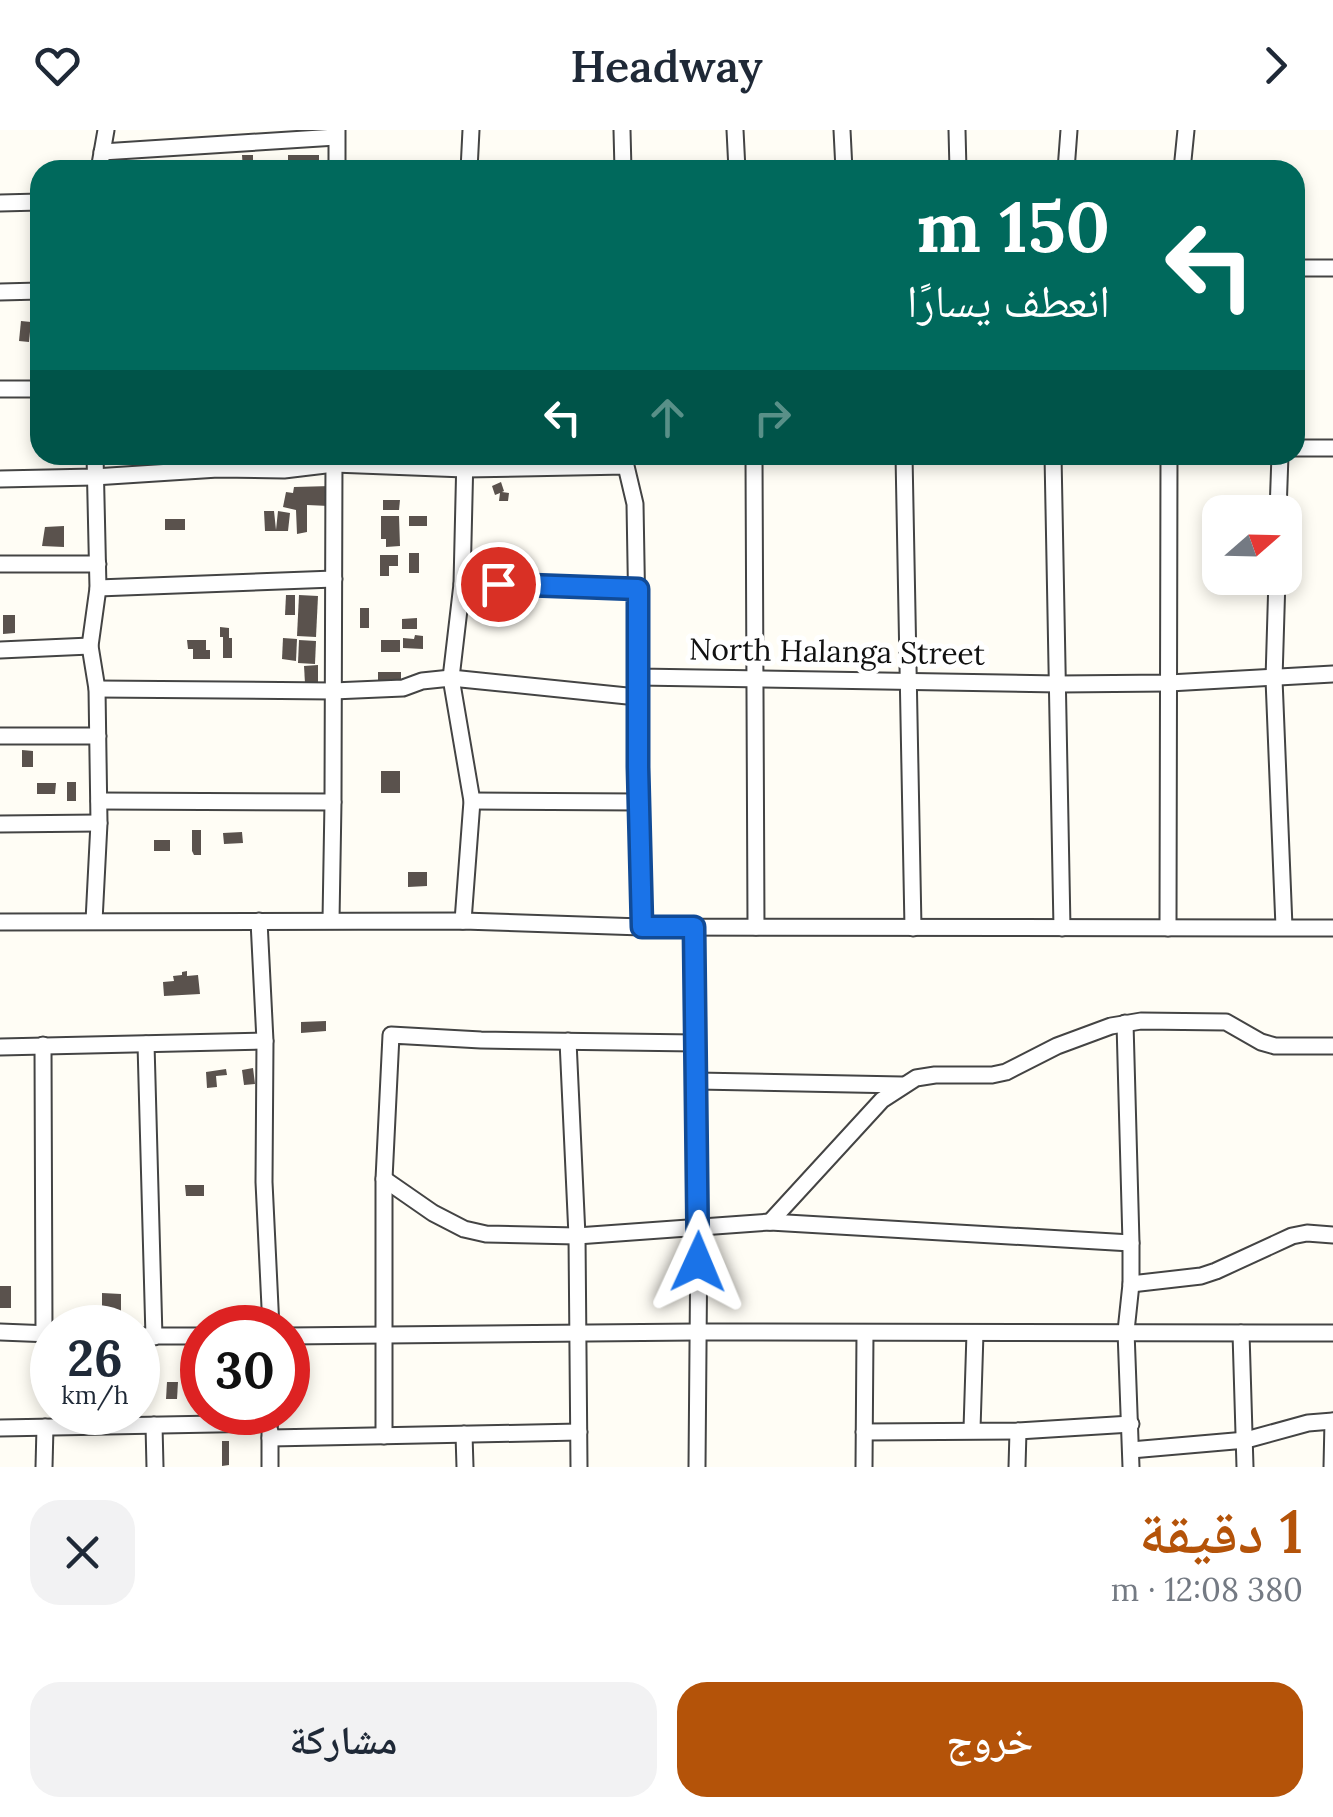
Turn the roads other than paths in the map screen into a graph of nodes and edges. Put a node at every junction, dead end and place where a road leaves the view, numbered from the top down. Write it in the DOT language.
graph roads {
  1 [pos="106,130"];
  2 [pos="471,130"];
  3 [pos="622,130"];
  4 [pos="734,130"];
  5 [pos="842,130"];
  6 [pos="957,130"];
  7 [pos="1068,130"];
  8 [pos="1186,130"];
  9 [pos="336,134"];
  10 [pos="102,152"];
  11 [pos="101,160"];
  12 [pos="337,160"];
  13 [pos="470,160"];
  14 [pos="623,160"];
  15 [pos="736,160"];
  16 [pos="844,160"];
  17 [pos="958,160"];
  18 [pos="1066,160"];
  19 [pos="1183,160"];
  20 [pos="30,202"];
  21 [pos="0,203"];
  22 [pos="1305,268"];
  23 [pos="1333,268"];
  24 [pos="30,291"];
  25 [pos="0,292"];
  26 [pos="0,389"];
  27 [pos="30,389"];
  28 [pos="1305,448"];
  29 [pos="1333,448"];
  30 [pos="94,465"];
  31 [pos="307,465"];
  32 [pos="334,465"];
  33 [pos="465,465"];
  34 [pos="627,465"];
  35 [pos="754,465"];
  36 [pos="904,465"];
  37 [pos="1054,465"];
  38 [pos="1169,465"];
  39 [pos="1280,465"];
  40 [pos="94,477"];
  41 [pos="0,479"];
  42 [pos="1279,495"];
  43 [pos="0,564"];
  44 [pos="98,564"];
  45 [pos="334,579"];
  46 [pos="462,584"];
  47 [pos="98,588"];
  48 [pos="638,589"];
  49 [pos="1276,595"];
  50 [pos="90,646"];
  51 [pos="0,650"];
  52 [pos="1333,674"];
  53 [pos="638,677"];
  54 [pos="754,677"];
  55 [pos="451,678"];
  56 [pos="1274,679"];
  57 [pos="909,680"];
  58 [pos="1169,683"];
  59 [pos="1059,684"];
  60 [pos="97,689"];
  61 [pos="333,691"];
  62 [pos="637,696"];
  63 [pos="0,736"];
  64 [pos="98,736"];
  65 [pos="99,802"];
  66 [pos="334,802"];
  67 [pos="472,802"];
  68 [pos="638,802"];
  69 [pos="99,823"];
  70 [pos="0,824"];
  71 [pos="331,920"];
  72 [pos="463,920"];
  73 [pos="259,921"];
  74 [pos="0,922"];
  75 [pos="94,922"];
  76 [pos="642,927"];
  77 [pos="694,927"];
  78 [pos="756,927"];
  79 [pos="912,928"];
  80 [pos="1062,928"];
  81 [pos="1168,928"];
  82 [pos="1284,928"];
  83 [pos="1333,928"];
  84 [pos="1125,1023"];
  85 [pos="265,1041"];
  86 [pos="568,1041"];
  87 [pos="696,1043"];
  88 [pos="146,1044"];
  89 [pos="43,1045"];
  90 [pos="1333,1046"];
  91 [pos="0,1047"];
  92 [pos="696,1081"];
  93 [pos="902,1085"];
  94 [pos="384,1178"];
  95 [pos="770,1222"];
  96 [pos="699,1228"];
  97 [pos="1333,1235"];
  98 [pos="577,1236"];
  99 [pos="1131,1243"];
  100 [pos="1130,1284"];
  101 [pos="47,1305"];
  102 [pos="146,1305"];
  103 [pos="270,1305"];
  104 [pos="0,1332"];
  105 [pos="696,1332"];
  106 [pos="1126,1332"];
  107 [pos="30,1333"];
  108 [pos="865,1333"];
  109 [pos="1241,1333"];
  110 [pos="1333,1333"];
  111 [pos="578,1334"];
  112 [pos="975,1334"];
  113 [pos="386,1335"];
  114 [pos="310,1336"];
  115 [pos="1333,1421"];
  116 [pos="1131,1424"];
  117 [pos="30,1427"];
  118 [pos="0,1428"];
  119 [pos="310,1428"];
  120 [pos="972,1429"];
  121 [pos="1018,1430"];
  122 [pos="579,1432"];
  123 [pos="864,1432"];
  124 [pos="464,1434"];
  125 [pos="45,1435"];
  126 [pos="154,1435"];
  127 [pos="270,1435"];
  128 [pos="384,1436"];
  129 [pos="1246,1440"];
  130 [pos="1131,1450"];
  131 [pos="44,1467"];
  132 [pos="154,1467"];
  133 [pos="270,1467"];
  134 [pos="465,1467"];
  135 [pos="579,1467"];
  136 [pos="696,1467"];
  137 [pos="864,1467"];
  138 [pos="1017,1467"];
  139 [pos="1131,1467"];
  140 [pos="1245,1467"];
  141 [pos="1332,1467"];
  1 -- 10 [label="street"];
  2 -- 13 [label="street"];
  3 -- 14 [label="street"];
  4 -- 15 [label="street"];
  5 -- 16 [label="street"];
  6 -- 17 [label="street"];
  7 -- 18 [label="street"];
  8 -- 19 [label="street"];
  9 -- 10 [label="street"];
  9 -- 12 [label="street"];
  10 -- 11 [label="street"];
  20 -- 21 [label="street"];
  22 -- 23 [label="street"];
  24 -- 25 [label="street"];
  26 -- 27 [label="street"];
  28 -- 29 [label="street"];
  30 -- 40 [label="street"];
  31 -- 40 [label="street"];
  32 -- 45 [label="street"];
  33 -- 46 [label="street"];
  34 -- 48 [label="street"];
  35 -- 54 [label="street"];
  36 -- 57 [label="street"];
  37 -- 59 [label="street"];
  38 -- 58 [label="street"];
  39 -- 42 [label="street"];
  40 -- 41 [label="street"];
  40 -- 44 [label="street"];
  43 -- 44 [label="street"];
  44 -- 47 [label="street"];
  45 -- 47 [label="street"];
  45 -- 61 [label="street"];
  46 -- 48 [label="street"];
  46 -- 55 [label="street"];
  47 -- 50 [label="street"];
  48 -- 53 [label="street"];
  49 -- 56 [label="street"];
  50 -- 51 [label="street"];
  50 -- 60 [label="street"];
  52 -- 56 [label="street, North Halanga Street"];
  53 -- 54 [label="street, North Halanga Street"];
  53 -- 62 [label="street"];
  54 -- 57 [label="street, North Halanga Street"];
  54 -- 78 [label="street"];
  55 -- 61 [label="street"];
  55 -- 62 [label="street"];
  55 -- 67 [label="street"];
  56 -- 58 [label="street, North Halanga Street"];
  56 -- 82 [label="street"];
  57 -- 59 [label="street, North Halanga Street"];
  57 -- 79 [label="street"];
  58 -- 59 [label="street, North Halanga Street"];
  58 -- 81 [label="street"];
  59 -- 80 [label="street"];
  60 -- 61 [label="street"];
  60 -- 64 [label="street"];
  61 -- 66 [label="street"];
  62 -- 68 [label="street"];
  63 -- 64 [label="street"];
  64 -- 65 [label="street"];
  65 -- 66 [label="street"];
  65 -- 69 [label="street"];
  66 -- 71 [label="street"];
  67 -- 68 [label="street"];
  67 -- 72 [label="street"];
  68 -- 76 [label="street"];
  69 -- 70 [label="street"];
  69 -- 75 [label="street"];
  71 -- 72 [label="street"];
  71 -- 73 [label="street"];
  72 -- 76 [label="street"];
  73 -- 75 [label="street"];
  73 -- 85 [label="street"];
  74 -- 75 [label="street"];
  76 -- 77 [label="street"];
  77 -- 78 [label="street"];
  77 -- 87 [label="street"];
  78 -- 79 [label="street"];
  79 -- 80 [label="street"];
  80 -- 81 [label="street"];
  81 -- 82 [label="street"];
  82 -- 83 [label="street"];
  84 -- 90 [label="street"];
  84 -- 93 [label="street"];
  84 -- 99 [label="street"];
  85 -- 88 [label="street"];
  85 -- 103 [label="street"];
  86 -- 87 [label="street"];
  86 -- 94 [label="street"];
  86 -- 98 [label="street"];
  87 -- 92 [label="street"];
  88 -- 89 [label="street"];
  88 -- 102 [label="street"];
  89 -- 91 [label="street"];
  89 -- 101 [label="street"];
  92 -- 93 [label="street"];
  92 -- 96 [label="street"];
  93 -- 95 [label="street"];
  94 -- 98 [label="street"];
  94 -- 113 [label="street"];
  95 -- 96 [label="street"];
  95 -- 99 [label="street"];
  96 -- 98 [label="street"];
  96 -- 105 [label="street"];
  97 -- 100 [label="street"];
  98 -- 111 [label="street"];
  99 -- 100 [label="street"];
  100 -- 106 [label="street"];
  104 -- 107 [label="street"];
  105 -- 108 [label="street"];
  105 -- 111 [label="street"];
  105 -- 136 [label="street"];
  106 -- 109 [label="street"];
  106 -- 112 [label="street"];
  106 -- 116 [label="street"];
  108 -- 112 [label="street"];
  108 -- 123 [label="street"];
  109 -- 110 [label="street"];
  109 -- 129 [label="street"];
  111 -- 113 [label="street"];
  111 -- 122 [label="street"];
  112 -- 120 [label="street"];
  113 -- 114 [label="street"];
  113 -- 128 [label="street"];
  115 -- 129 [label="street"];
  115 -- 141 [label="street"];
  116 -- 121 [label="street"];
  116 -- 130 [label="street"];
  117 -- 118 [label="street"];
  119 -- 128 [label="street"];
  120 -- 121 [label="street"];
  120 -- 123 [label="street"];
  121 -- 138 [label="street"];
  122 -- 124 [label="street"];
  122 -- 135 [label="street"];
  123 -- 137 [label="street"];
  124 -- 128 [label="street"];
  124 -- 134 [label="street"];
  125 -- 131 [label="street"];
  126 -- 132 [label="street"];
  127 -- 133 [label="street"];
  129 -- 130 [label="street"];
  129 -- 140 [label="street"];
  130 -- 139 [label="street"];
}
